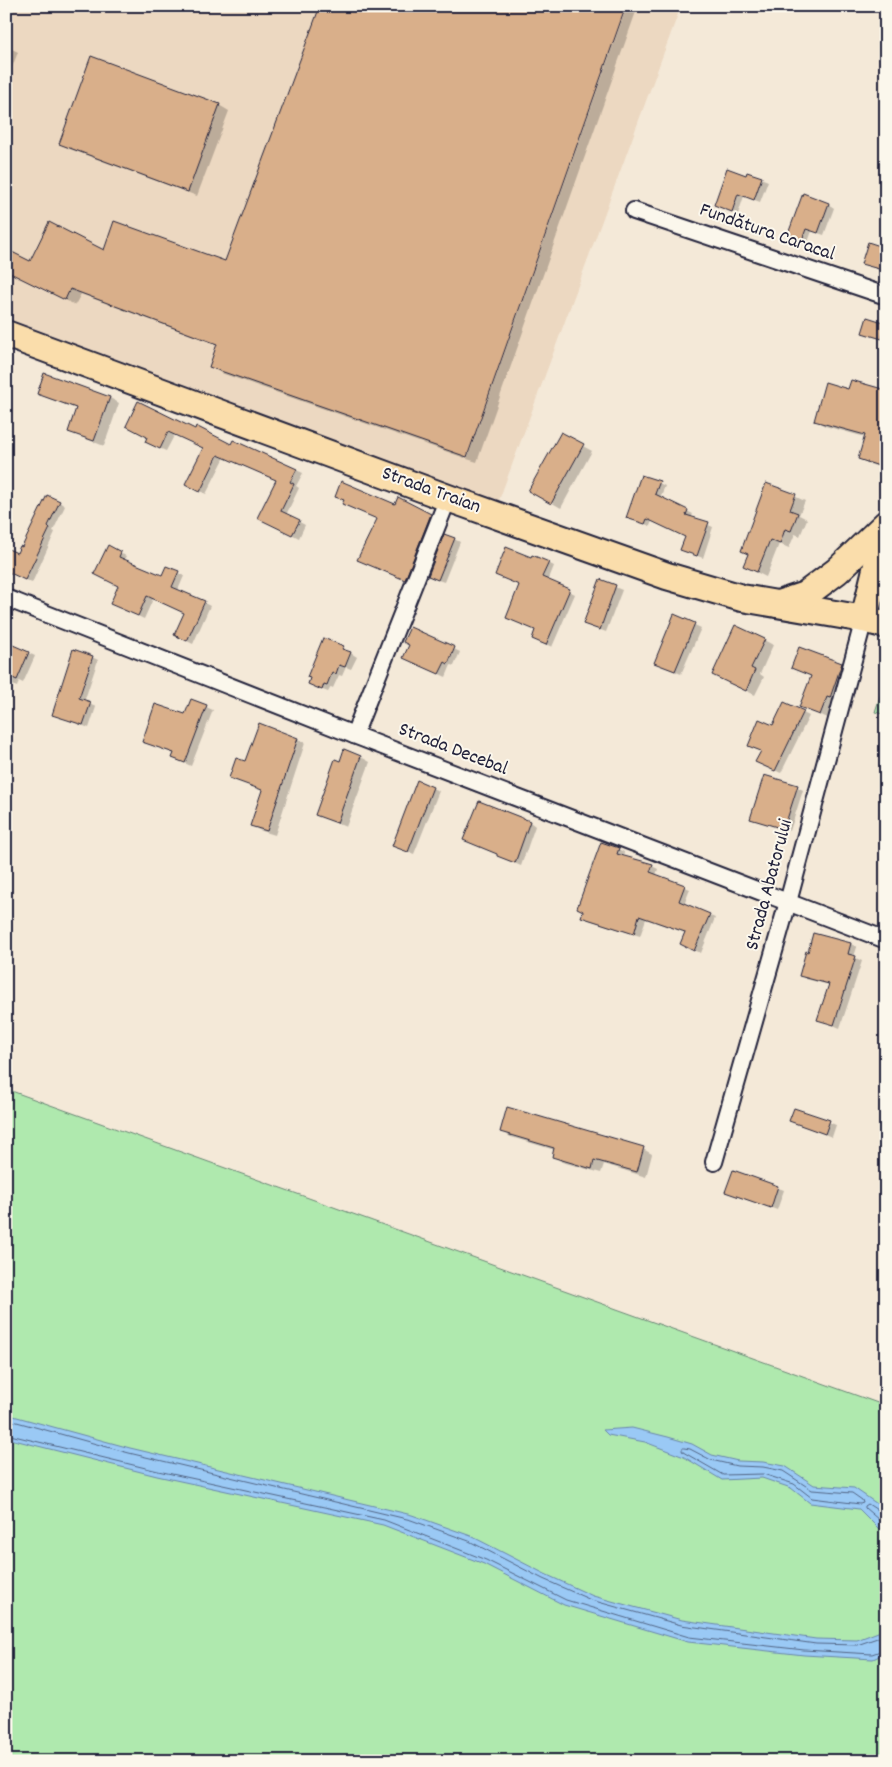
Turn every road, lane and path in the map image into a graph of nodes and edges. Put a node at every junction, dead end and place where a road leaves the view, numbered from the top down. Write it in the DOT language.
graph roads {
  1 [pos="634,211"];
  2 [pos="886,296"];
  3 [pos="6,334"];
  4 [pos="448,498"];
  5 [pos="886,524"];
  6 [pos="886,528"];
  7 [pos="6,598"];
  8 [pos="778,604"];
  9 [pos="880,621"];
  10 [pos="354,735"];
  11 [pos="788,902"];
  12 [pos="886,940"];
  13 [pos="714,1162"];
  1 -- 2 [label="street, Fundătura Caracal"];
  3 -- 4 [label="main road, Strada Traian"];
  4 -- 8 [label="main road, Strada Traian"];
  4 -- 10 [label="street"];
  5 -- 8 [label="main road"];
  6 -- 9 [label="main road"];
  7 -- 10 [label="street, Strada Decebal"];
  8 -- 9 [label="main road, Strada Traian"];
  9 -- 11 [label="street, Strada Abatorului"];
  10 -- 11 [label="street, Strada Decebal"];
  11 -- 12 [label="street, Strada Decebal"];
  11 -- 13 [label="street, Strada Abatorului"];
}
